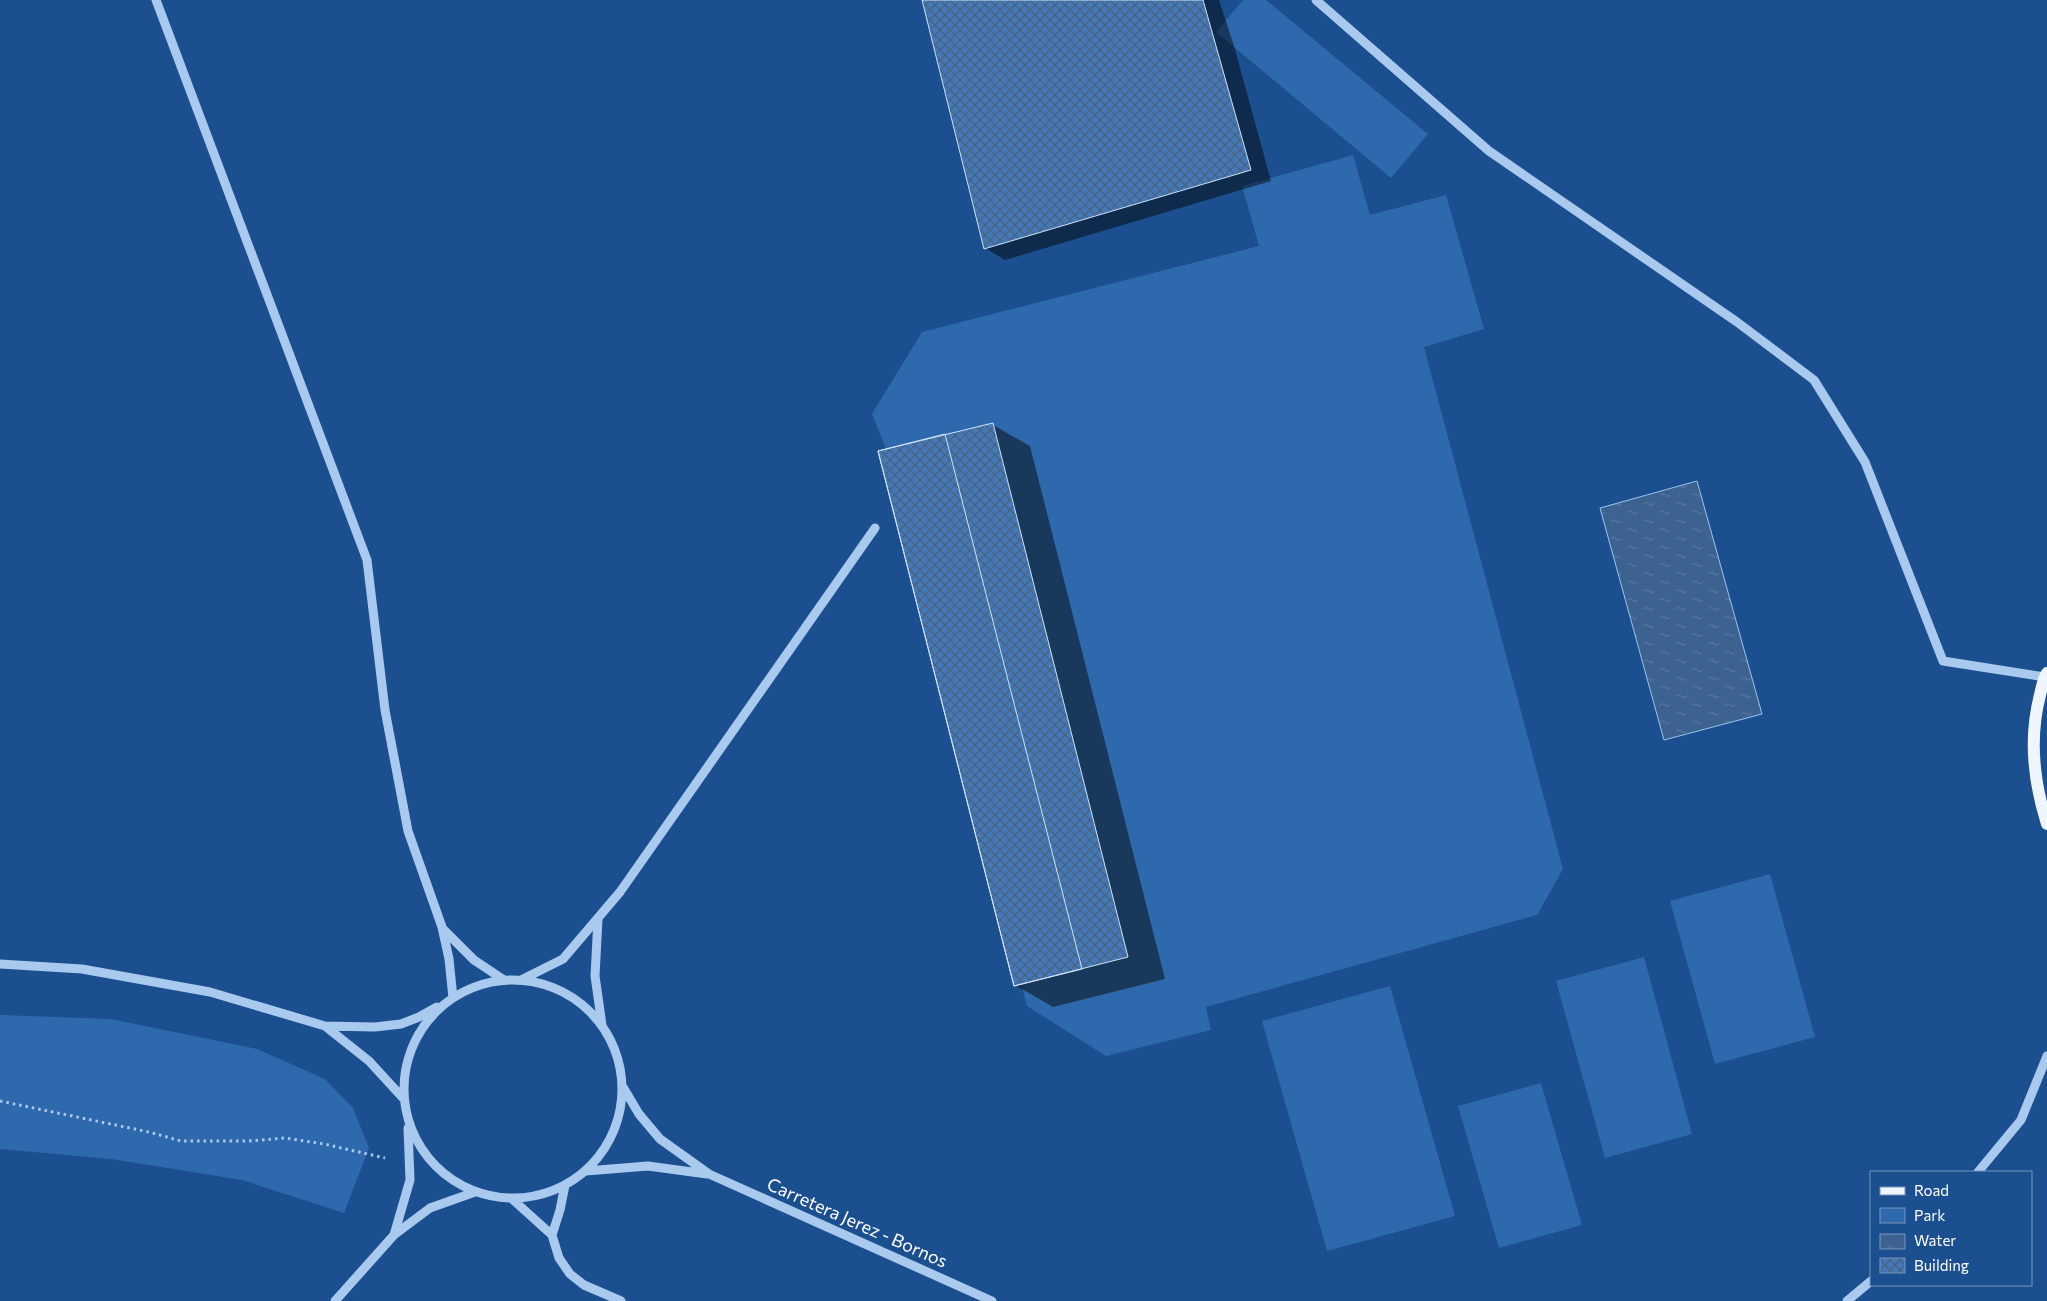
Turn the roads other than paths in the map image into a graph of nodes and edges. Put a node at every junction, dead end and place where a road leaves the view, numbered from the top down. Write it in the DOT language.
graph roads {
  1 [pos="156,0"];
  2 [pos="1316,0"];
  3 [pos="875,528"];
  4 [pos="2046,675"];
  5 [pos="2047,824"];
  6 [pos="598,919"];
  7 [pos="442,927"];
  8 [pos="0,964"];
  9 [pos="523,979"];
  10 [pos="504,980"];
  11 [pos="453,998"];
  12 [pos="444,1003"];
  13 [pos="602,1025"];
  14 [pos="325,1026"];
  15 [pos="2047,1056"];
  16 [pos="623,1087"];
  17 [pos="403,1098"];
  18 [pos="408,1125"];
  19 [pos="586,1171"];
  20 [pos="1979,1171"];
  21 [pos="709,1174"];
  22 [pos="565,1185"];
  23 [pos="475,1192"];
  24 [pos="511,1198"];
  25 [pos="394,1235"];
  26 [pos="552,1235"];
  27 [pos="1870,1281"];
  28 [pos="335,1301"];
  29 [pos="621,1301"];
  30 [pos="992,1301"];
  31 [pos="1847,1301"];
  1 -- 7 [label="street"];
  2 -- 4 [label="street"];
  3 -- 6 [label="street"];
  4 -- 5 [label="main road"];
  6 -- 9 [label="street"];
  6 -- 13 [label="street"];
  7 -- 10 [label="street"];
  7 -- 11 [label="street"];
  8 -- 14 [label="street"];
  9 -- 10 [label="street"];
  9 -- 13 [label="street"];
  10 -- 11 [label="street"];
  11 -- 12 [label="street"];
  12 -- 14 [label="street"];
  12 -- 17 [label="street"];
  13 -- 16 [label="street"];
  14 -- 17 [label="street"];
  15 -- 20 [label="street"];
  16 -- 19 [label="street"];
  16 -- 21 [label="street, Carretera Jerez - Bornos"];
  17 -- 18 [label="street"];
  18 -- 23 [label="street"];
  18 -- 25 [label="street"];
  19 -- 21 [label="street, Carretera Jerez - Bornos"];
  19 -- 22 [label="street"];
  21 -- 30 [label="street, Carretera Jerez - Bornos"];
  22 -- 24 [label="street"];
  22 -- 26 [label="street"];
  23 -- 24 [label="street"];
  23 -- 25 [label="street"];
  24 -- 26 [label="street"];
  25 -- 28 [label="street"];
  26 -- 29 [label="street"];
  27 -- 31 [label="street"];
}
